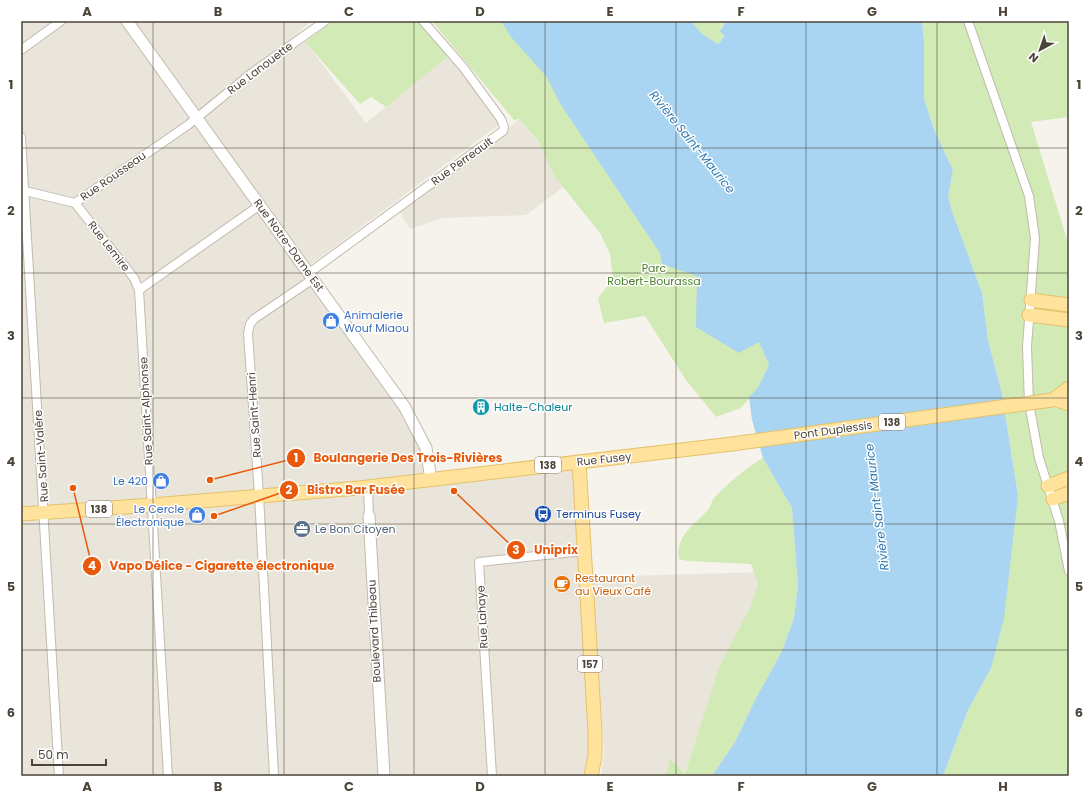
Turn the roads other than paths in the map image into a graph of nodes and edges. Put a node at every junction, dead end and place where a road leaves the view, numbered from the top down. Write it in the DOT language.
graph roads {
  1 [pos="61,21"];
  2 [pos="127,21"];
  3 [pos="325,21"];
  4 [pos="423,21"];
  5 [pos="968,21"];
  6 [pos="21,50"];
  7 [pos="196,117"];
  8 [pos="21,137"];
  9 [pos="23,190"];
  10 [pos="75,203"];
  11 [pos="260,205"];
  12 [pos="311,276"];
  13 [pos="139,290"];
  14 [pos="1031,300"];
  15 [pos="1069,305"];
  16 [pos="1030,315"];
  17 [pos="1069,320"];
  18 [pos="1069,388"];
  19 [pos="1069,397"];
  20 [pos="1053,400"];
  21 [pos="1069,404"];
  22 [pos="732,444"];
  23 [pos="579,462"];
  24 [pos="1069,478"];
  25 [pos="431,479"];
  26 [pos="1048,486"];
  27 [pos="368,487"];
  28 [pos="1069,493"];
  29 [pos="260,495"];
  30 [pos="1053,500"];
  31 [pos="153,505"];
  32 [pos="45,512"];
  33 [pos="21,514"];
  34 [pos="369,516"];
  35 [pos="583,551"];
  36 [pos="1069,571"];
  37 [pos="59,776"];
  38 [pos="168,776"];
  39 [pos="274,776"];
  40 [pos="384,776"];
  41 [pos="492,776"];
  42 [pos="591,776"];
  1 -- 6 [label="street"];
  2 -- 7 [label="street, Rue Notre-Dame Est"];
  3 -- 7 [label="street, Rue Lanouette"];
  4 -- 12 [label="street, Rue Perreault"];
  5 -- 14 [label="street"];
  7 -- 10 [label="street, Rue Rousseau"];
  7 -- 11 [label="street, Rue Notre-Dame Est"];
  8 -- 9 [label="street, Rue Saint-Valère"];
  9 -- 10 [label="street, Rue Rousseau"];
  9 -- 32 [label="street, Rue Saint-Valère"];
  10 -- 13 [label="street, Rue Lemire"];
  11 -- 12 [label="street, Rue Notre-Dame Est"];
  11 -- 13 [label="street"];
  12 -- 25 [label="street, Rue Notre-Dame Est"];
  12 -- 29 [label="street, Rue Saint-Henri"];
  13 -- 31 [label="street, Rue Saint-Alphonse"];
  14 -- 15 [label="main road"];
  14 -- 16 [label="street"];
  16 -- 17 [label="main road"];
  16 -- 26 [label="street"];
  18 -- 20 [label="main road"];
  19 -- 20 [label="main road, 138"];
  20 -- 21 [label="main road"];
  20 -- 22 [label="main road, Pont Duplessis / 138, bridge"];
  22 -- 23 [label="main road, Rue Fusey / 138"];
  23 -- 25 [label="main road, Rue Fusey / 138"];
  23 -- 35 [label="main road, 157"];
  24 -- 26 [label="main road"];
  25 -- 27 [label="main road, Rue Fusey / 138"];
  26 -- 30 [label="street"];
  27 -- 29 [label="main road, Rue Fusey / 138"];
  27 -- 34 [label="street, Boulevard Thibeau"];
  28 -- 30 [label="main road"];
  29 -- 31 [label="main road, Rue Fusey / 138"];
  29 -- 39 [label="street, Rue Saint-Henri"];
  30 -- 36 [label="street"];
  31 -- 32 [label="main road, Rue Fusey / 138"];
  31 -- 38 [label="street, Rue Saint-Alphonse"];
  32 -- 33 [label="main road, Rue Fusey / 138"];
  32 -- 37 [label="street, Rue Saint-Valère"];
  34 -- 40 [label="street, Boulevard Thibeau"];
  35 -- 41 [label="street, Rue Lahaye"];
  35 -- 42 [label="main road, 157"];
}
